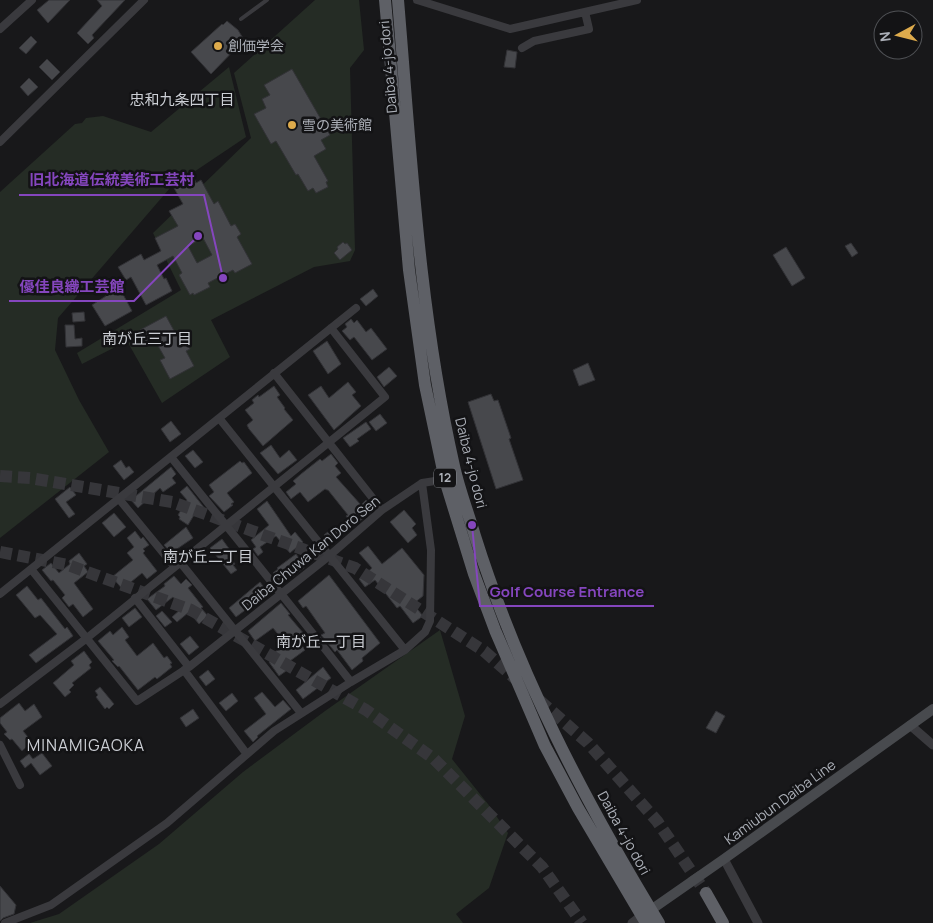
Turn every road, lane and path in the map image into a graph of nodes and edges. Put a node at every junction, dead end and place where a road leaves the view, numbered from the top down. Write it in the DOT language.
graph roads {
  1 [pos="32,0"];
  2 [pos="144,0"];
  3 [pos="267,0"];
  4 [pos="386,0"];
  5 [pos="398,0"];
  6 [pos="417,0"];
  7 [pos="637,0"];
  8 [pos="585,12"];
  9 [pos="242,19"];
  10 [pos="0,29"];
  11 [pos="522,48"];
  12 [pos="0,142"];
  13 [pos="356,308"];
  14 [pos="331,328"];
  15 [pos="274,373"];
  16 [pos="219,418"];
  17 [pos="329,442"];
  18 [pos="171,457"];
  19 [pos="451,479"];
  20 [pos="422,483"];
  21 [pos="275,487"];
  22 [pos="119,499"];
  23 [pos="382,510"];
  24 [pos="226,526"];
  25 [pos="329,556"];
  26 [pos="177,564"];
  27 [pos="31,569"];
  28 [pos="282,593"];
  29 [pos="0,594"];
  30 [pos="135,598"];
  31 [pos="235,630"];
  32 [pos="87,638"];
  33 [pos="405,650"];
  34 [pos="187,668"];
  35 [pos="351,682"];
  36 [pos="0,704"];
  37 [pos="933,709"];
  38 [pos="301,713"];
  39 [pos="910,725"];
  40 [pos="0,745"];
  41 [pos="933,745"];
  42 [pos="246,753"];
  43 [pos="20,785"];
  44 [pos="724,859"];
  45 [pos="706,893"];
  46 [pos="642,918"];
  47 [pos="5,923"];
  48 [pos="659,923"];
  49 [pos="723,923"];
  50 [pos="758,923"];
  1 -- 10 [label="street"];
  2 -- 12 [label="street"];
  3 -- 9 [label="lane"];
  4 -- 19 [label="highway, Daiba 4-jo dori / 12"];
  5 -- 19 [label="highway, Daiba 4-jo dori / 12"];
  6 -- 8 [label="street"];
  7 -- 8 [label="street"];
  8 -- 11 [label="street"];
  13 -- 14 [label="street"];
  14 -- 15 [label="street"];
  14 -- 17 [label="street"];
  15 -- 16 [label="street"];
  15 -- 17 [label="street"];
  16 -- 18 [label="street"];
  16 -- 21 [label="street"];
  17 -- 21 [label="street"];
  17 -- 23 [label="street"];
  18 -- 22 [label="street"];
  18 -- 24 [label="street"];
  19 -- 20 [label="street, Daiba Chuwa Kan Doro Sen"];
  19 -- 46 [label="highway, Daiba 4-jo dori / 12"];
  20 -- 23 [label="street, Daiba Chuwa Kan Doro Sen"];
  20 -- 33 [label="street"];
  21 -- 24 [label="street"];
  21 -- 25 [label="street"];
  22 -- 26 [label="street"];
  22 -- 27 [label="street"];
  23 -- 25 [label="street, Daiba Chuwa Kan Doro Sen"];
  24 -- 26 [label="street"];
  24 -- 28 [label="street"];
  25 -- 28 [label="street, Daiba Chuwa Kan Doro Sen"];
  25 -- 33 [label="street"];
  26 -- 30 [label="street"];
  26 -- 31 [label="street"];
  27 -- 29 [label="street"];
  27 -- 32 [label="street"];
  28 -- 31 [label="street, Daiba Chuwa Kan Doro Sen"];
  28 -- 35 [label="street"];
  30 -- 32 [label="street"];
  30 -- 34 [label="street"];
  31 -- 34 [label="street, Daiba Chuwa Kan Doro Sen"];
  31 -- 38 [label="street"];
  32 -- 34 [label="street, Daiba Chuwa Kan Doro Sen"];
  32 -- 36 [label="street"];
  33 -- 35 [label="street"];
  34 -- 42 [label="street"];
  35 -- 38 [label="street"];
  37 -- 39 [label="main road, Kamiubun Daiba Line"];
  38 -- 42 [label="street"];
  39 -- 41 [label="street"];
  39 -- 44 [label="main road, Kamiubun Daiba Line"];
  40 -- 43 [label="street"];
  42 -- 47 [label="street"];
  44 -- 46 [label="main road, Kamiubun Daiba Line"];
  44 -- 50 [label="street"];
  45 -- 49 [label="highway"];
  46 -- 48 [label="highway, Daiba 4-jo dori / 12"];
}
